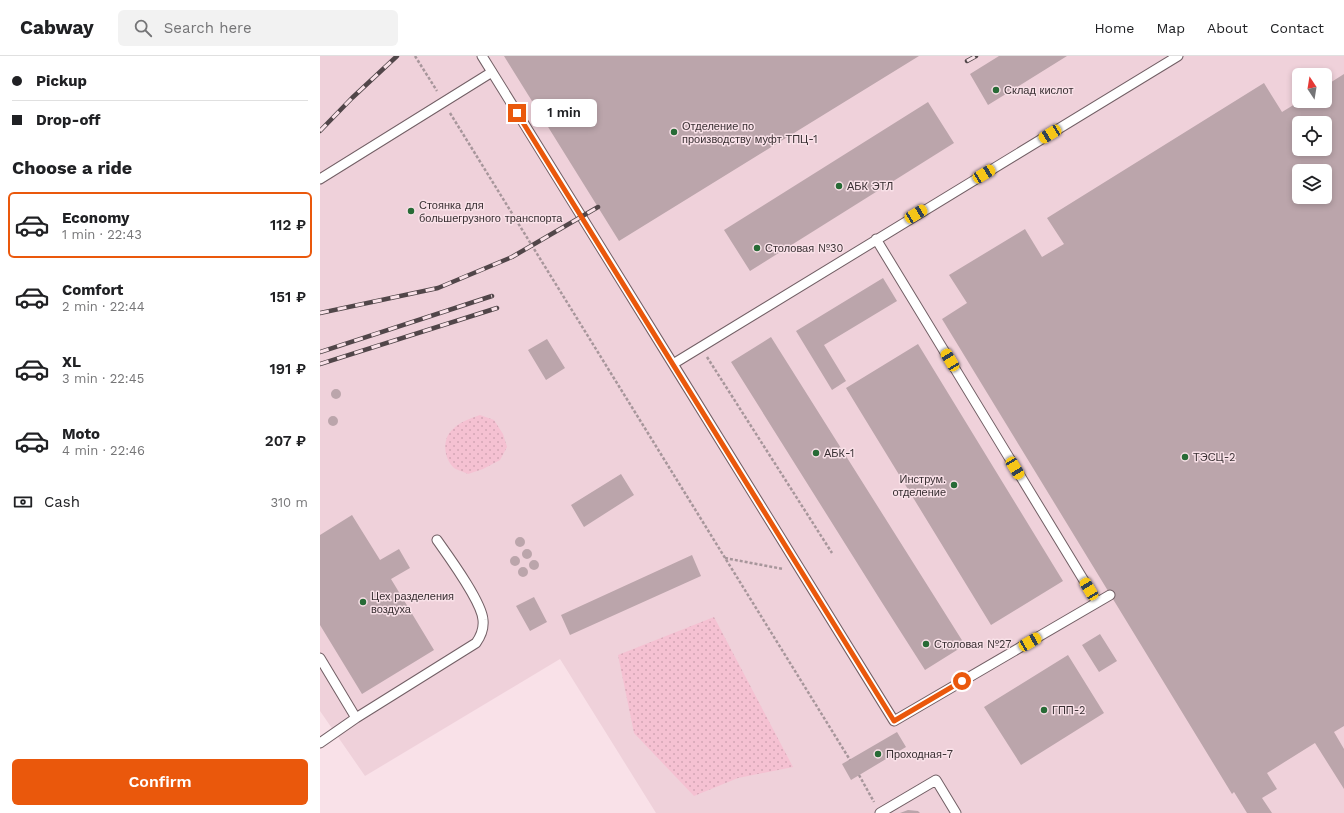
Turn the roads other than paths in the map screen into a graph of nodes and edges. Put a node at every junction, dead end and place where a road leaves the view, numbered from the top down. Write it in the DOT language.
graph roads {
  1 [pos="482,56"];
  2 [pos="1178,56"];
  3 [pos="492,72"];
  4 [pos="320,179"];
  5 [pos="876,239"];
  6 [pos="673,364"];
  7 [pos="438,540"];
  8 [pos="1110,594"];
  9 [pos="1097,602"];
  10 [pos="320,658"];
  11 [pos="356,718"];
  12 [pos="320,743"];
  13 [pos="878,810"];
  14 [pos="956,813"];
  1 -- 3 [label="lane"];
  2 -- 5 [label="lane"];
  3 -- 4 [label="lane"];
  3 -- 6 [label="lane"];
  5 -- 6 [label="lane"];
  5 -- 9 [label="lane"];
  6 -- 9 [label="lane"];
  7 -- 11 [label="lane"];
  8 -- 9 [label="lane"];
  10 -- 11 [label="lane"];
  11 -- 12 [label="lane"];
  13 -- 14 [label="lane"];
}
